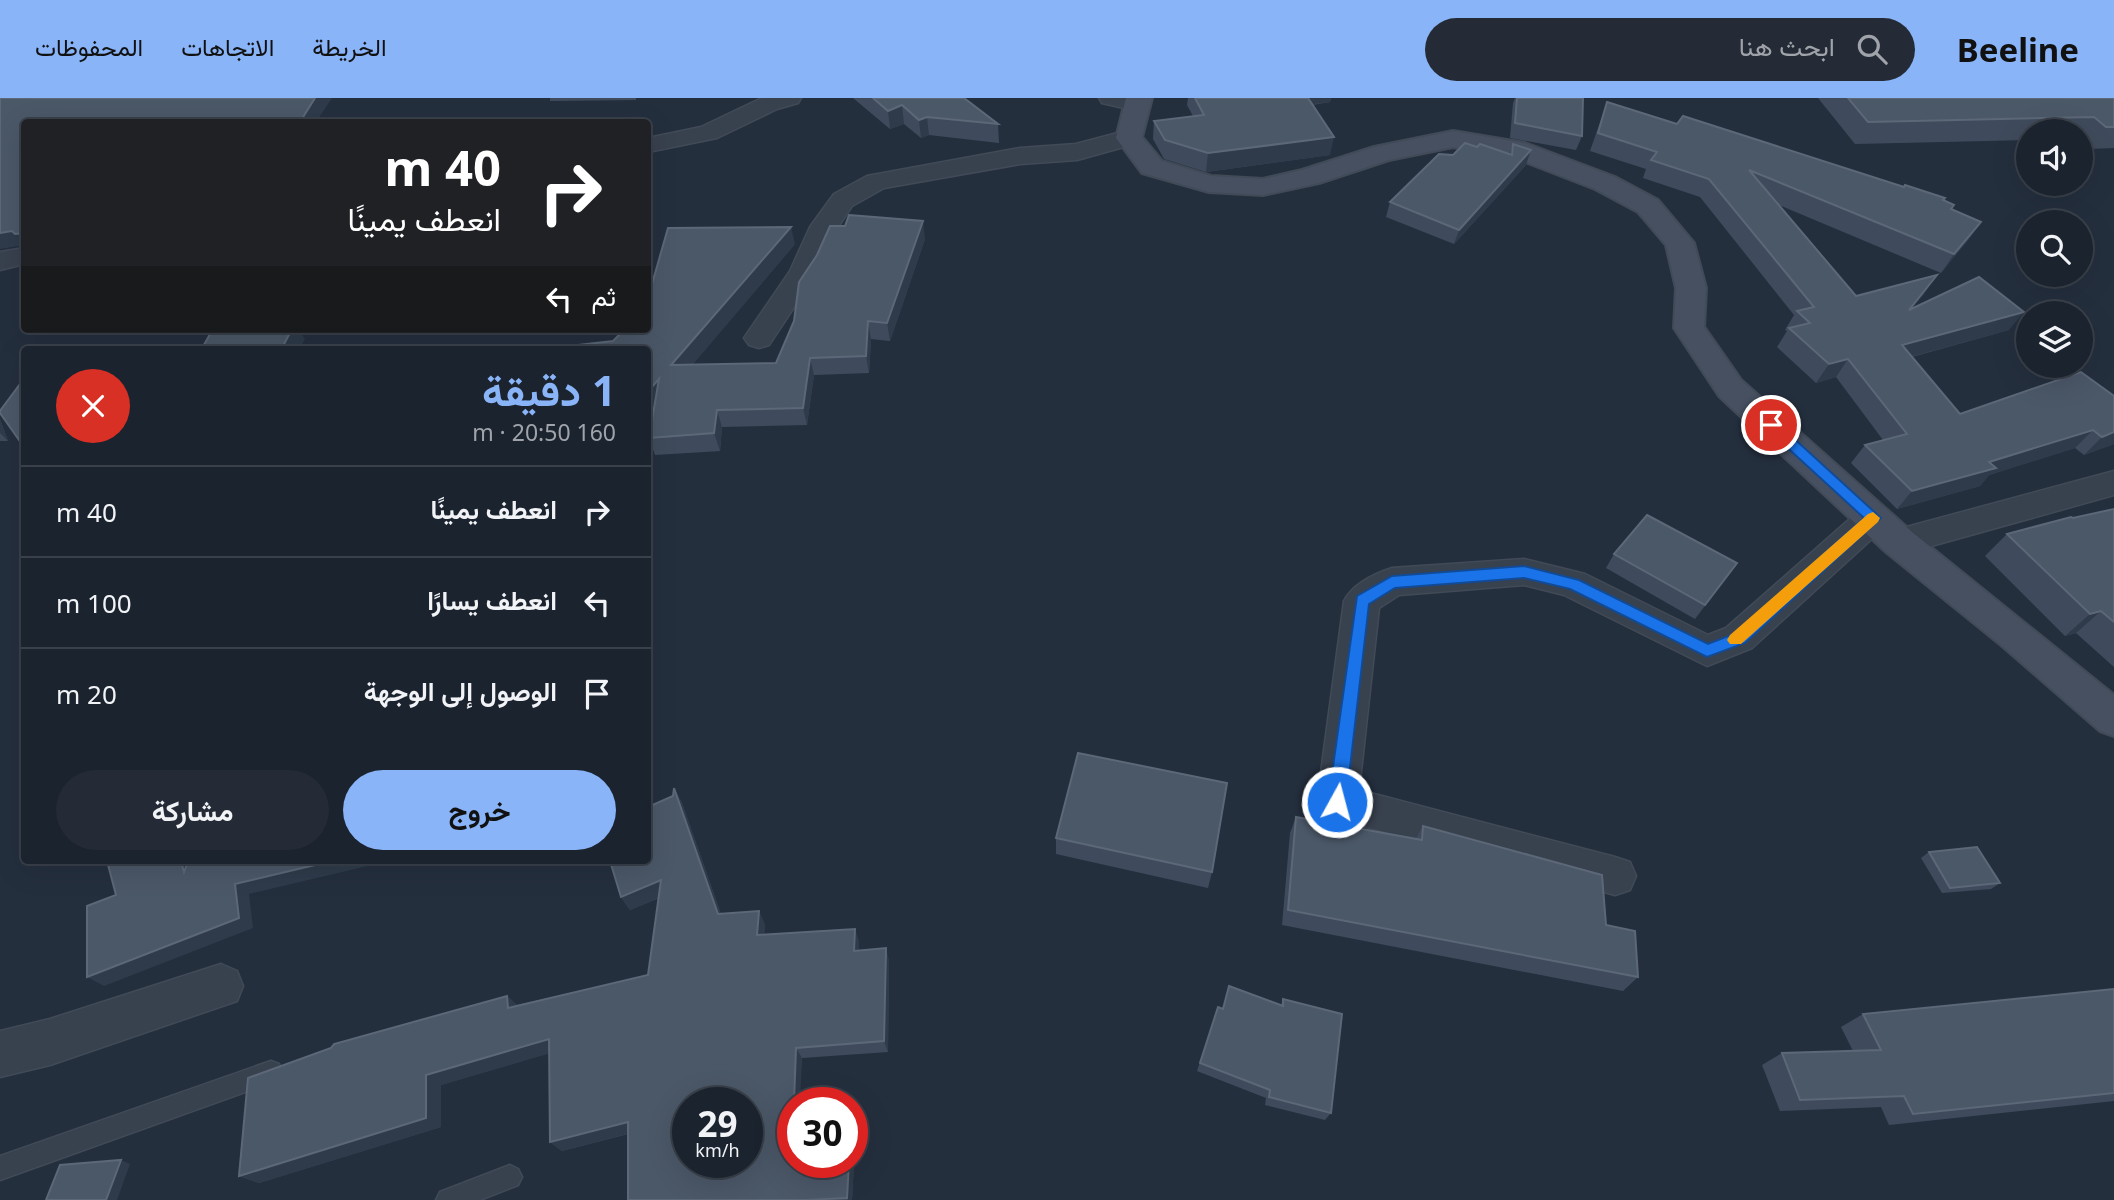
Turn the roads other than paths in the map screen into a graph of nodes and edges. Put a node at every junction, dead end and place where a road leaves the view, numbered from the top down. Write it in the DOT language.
graph roads {
  1 [pos="789,98"];
  2 [pos="1111,98"];
  3 [pos="1139,98"];
  4 [pos="1129,138"];
  5 [pos="651,144"];
  6 [pos="21,257"];
  7 [pos="0,261"];
  8 [pos="759,338"];
  9 [pos="2114,483"];
  10 [pos="1886,530"];
  11 [pos="2114,719"];
  12 [pos="1615,876"];
  13 [pos="222,986"];
  14 [pos="0,1055"];
  15 [pos="287,1066"];
  16 [pos="0,1168"];
  17 [pos="510,1177"];
  18 [pos="448,1200"];
  1 -- 5 [label="street"];
  2 -- 3 [label="street"];
  3 -- 4 [label="street"];
  4 -- 8 [label="street"];
  4 -- 10 [label="street"];
  6 -- 7 [label="street"];
  9 -- 10 [label="street"];
  10 -- 11 [label="street"];
  10 -- 12 [label="street"];
  13 -- 14 [label="street"];
  15 -- 16 [label="lane"];
  17 -- 18 [label="lane"];
}
